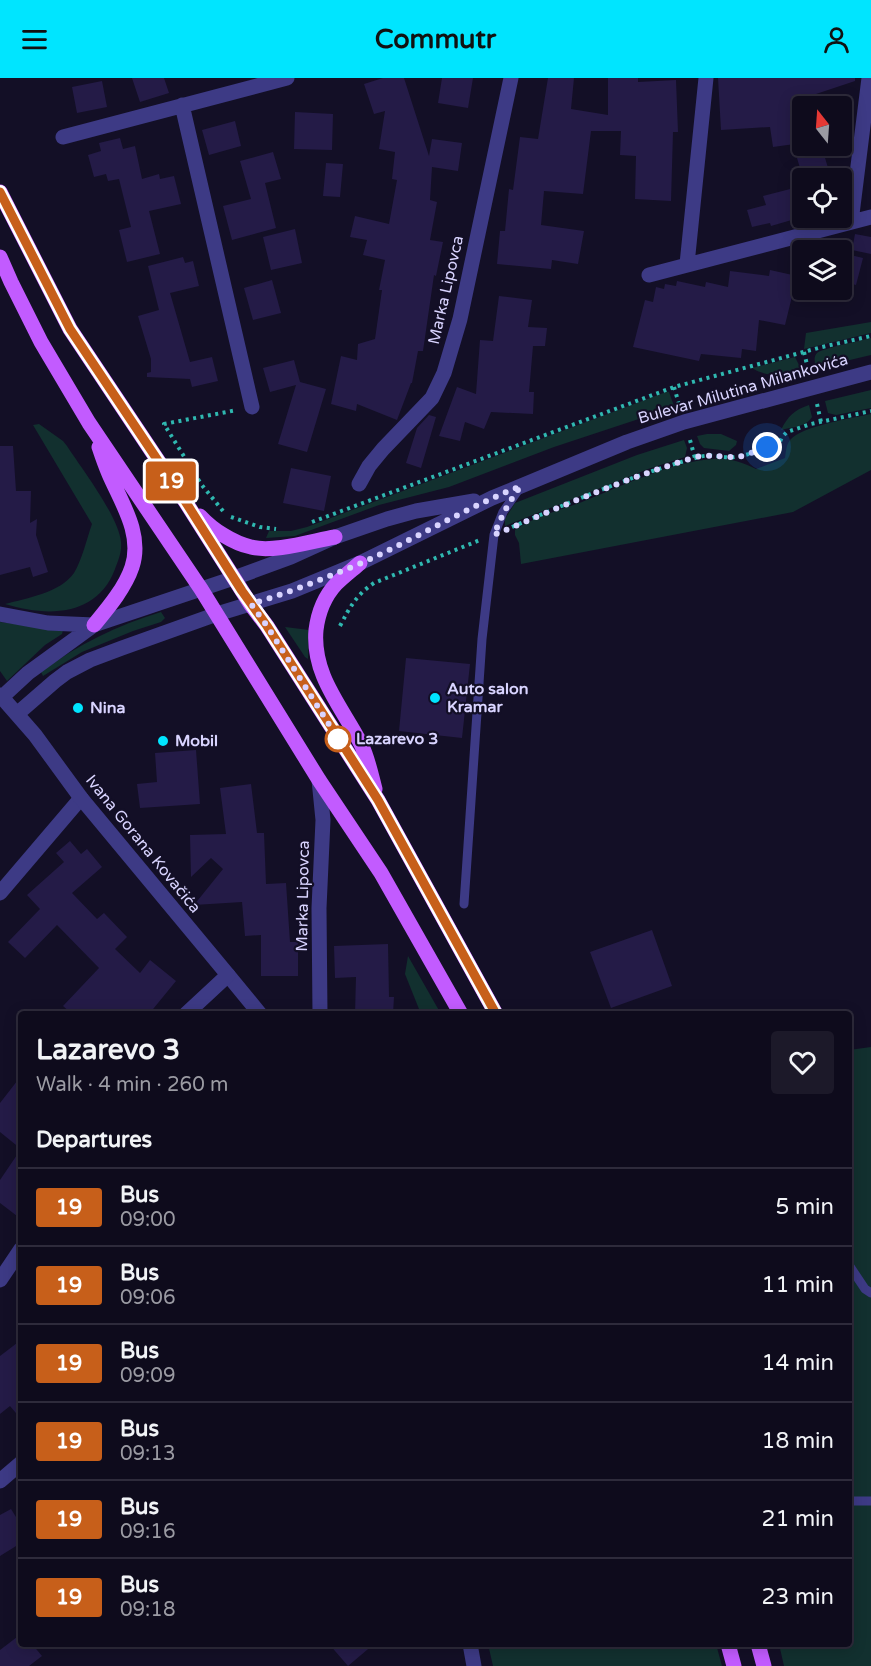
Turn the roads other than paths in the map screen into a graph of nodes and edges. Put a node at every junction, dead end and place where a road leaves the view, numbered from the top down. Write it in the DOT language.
graph roads {
  1 [pos="287,78"];
  2 [pos="511,78"];
  3 [pos="706,78"];
  4 [pos="869,78"];
  5 [pos="182,105"];
  6 [pos="63,137"];
  7 [pos="0,192"];
  8 [pos="871,217"];
  9 [pos="852,222"];
  10 [pos="828,228"];
  11 [pos="0,257"];
  12 [pos="687,264"];
  13 [pos="649,274"];
  14 [pos="871,372"];
  15 [pos="252,407"];
  16 [pos="92,428"];
  17 [pos="359,484"];
  18 [pos="521,486"];
  19 [pos="492,498"];
  20 [pos="185,501"];
  21 [pos="334,537"];
  22 [pos="360,563"];
  23 [pos="234,578"];
  24 [pos="201,589"];
  25 [pos="251,604"];
  26 [pos="0,614"];
  27 [pos="217,614"];
  28 [pos="94,625"];
  29 [pos="1,696"];
  30 [pos="17,714"];
  31 [pos="319,780"];
  32 [pos="81,798"];
  33 [pos="378,800"];
  34 [pos="0,893"];
  35 [pos="464,904"];
  36 [pos="228,975"];
  37 [pos="189,1011"];
  38 [pos="258,1011"];
  39 [pos="320,1011"];
  40 [pos="459,1011"];
  41 [pos="494,1011"];
  42 [pos="18,1253"];
  43 [pos="852,1270"];
  44 [pos="0,1280"];
  45 [pos="871,1293"];
  46 [pos="18,1466"];
  47 [pos="0,1481"];
  48 [pos="852,1501"];
  49 [pos="871,1501"];
  50 [pos="471,1647"];
  51 [pos="729,1647"];
  52 [pos="759,1647"];
  53 [pos="474,1666"];
  54 [pos="734,1666"];
  55 [pos="764,1666"];
  1 -- 5 [label="street"];
  2 -- 17 [label="street, Marka Lipovca"];
  3 -- 12 [label="street"];
  4 -- 9 [label="street"];
  5 -- 6 [label="street"];
  5 -- 15 [label="street"];
  7 -- 20 [label="main road"];
  8 -- 9 [label="street"];
  10 -- 12 [label="street"];
  11 -- 16 [label="main road"];
  12 -- 13 [label="street"];
  14 -- 18 [label="street, Bulevar Milutina Milankovića"];
  16 -- 24 [label="main road"];
  16 -- 28 [label="main road"];
  18 -- 19 [label="street, Bulevar Milutina Milankovića"];
  18 -- 35 [label="lane"];
  19 -- 21 [label="street, Bulevar Milutina Milankovića"];
  19 -- 22 [label="street, Bulevar Milutina Milankovića"];
  20 -- 21 [label="main road"];
  20 -- 23 [label="main road"];
  21 -- 23 [label="street, Bulevar Milutina Milankovića"];
  22 -- 25 [label="street, Bulevar Milutina Milankovića"];
  22 -- 33 [label="main road"];
  23 -- 24 [label="street, Bulevar Milutina Milankovića"];
  23 -- 25 [label="main road"];
  24 -- 27 [label="main road"];
  24 -- 28 [label="street, Bulevar Milutina Milankovića"];
  25 -- 27 [label="street, Bulevar Milutina Milankovića"];
  25 -- 33 [label="main road"];
  26 -- 28 [label="street"];
  27 -- 30 [label="street, Bulevar Milutina Milankovića"];
  27 -- 31 [label="main road"];
  28 -- 29 [label="street"];
  29 -- 30 [label="street, Ivana Gorana Kovačića"];
  30 -- 32 [label="street, Ivana Gorana Kovačića"];
  31 -- 39 [label="street, Marka Lipovca"];
  31 -- 40 [label="main road"];
  32 -- 34 [label="street"];
  32 -- 36 [label="street, Ivana Gorana Kovačića"];
  33 -- 41 [label="main road"];
  36 -- 37 [label="street"];
  36 -- 38 [label="street, Ivana Gorana Kovačića"];
  42 -- 44 [label="street"];
  43 -- 45 [label="lane"];
  46 -- 47 [label="street"];
  48 -- 49 [label="lane"];
  50 -- 53 [label="street"];
  51 -- 54 [label="main road"];
  52 -- 55 [label="main road"];
}
